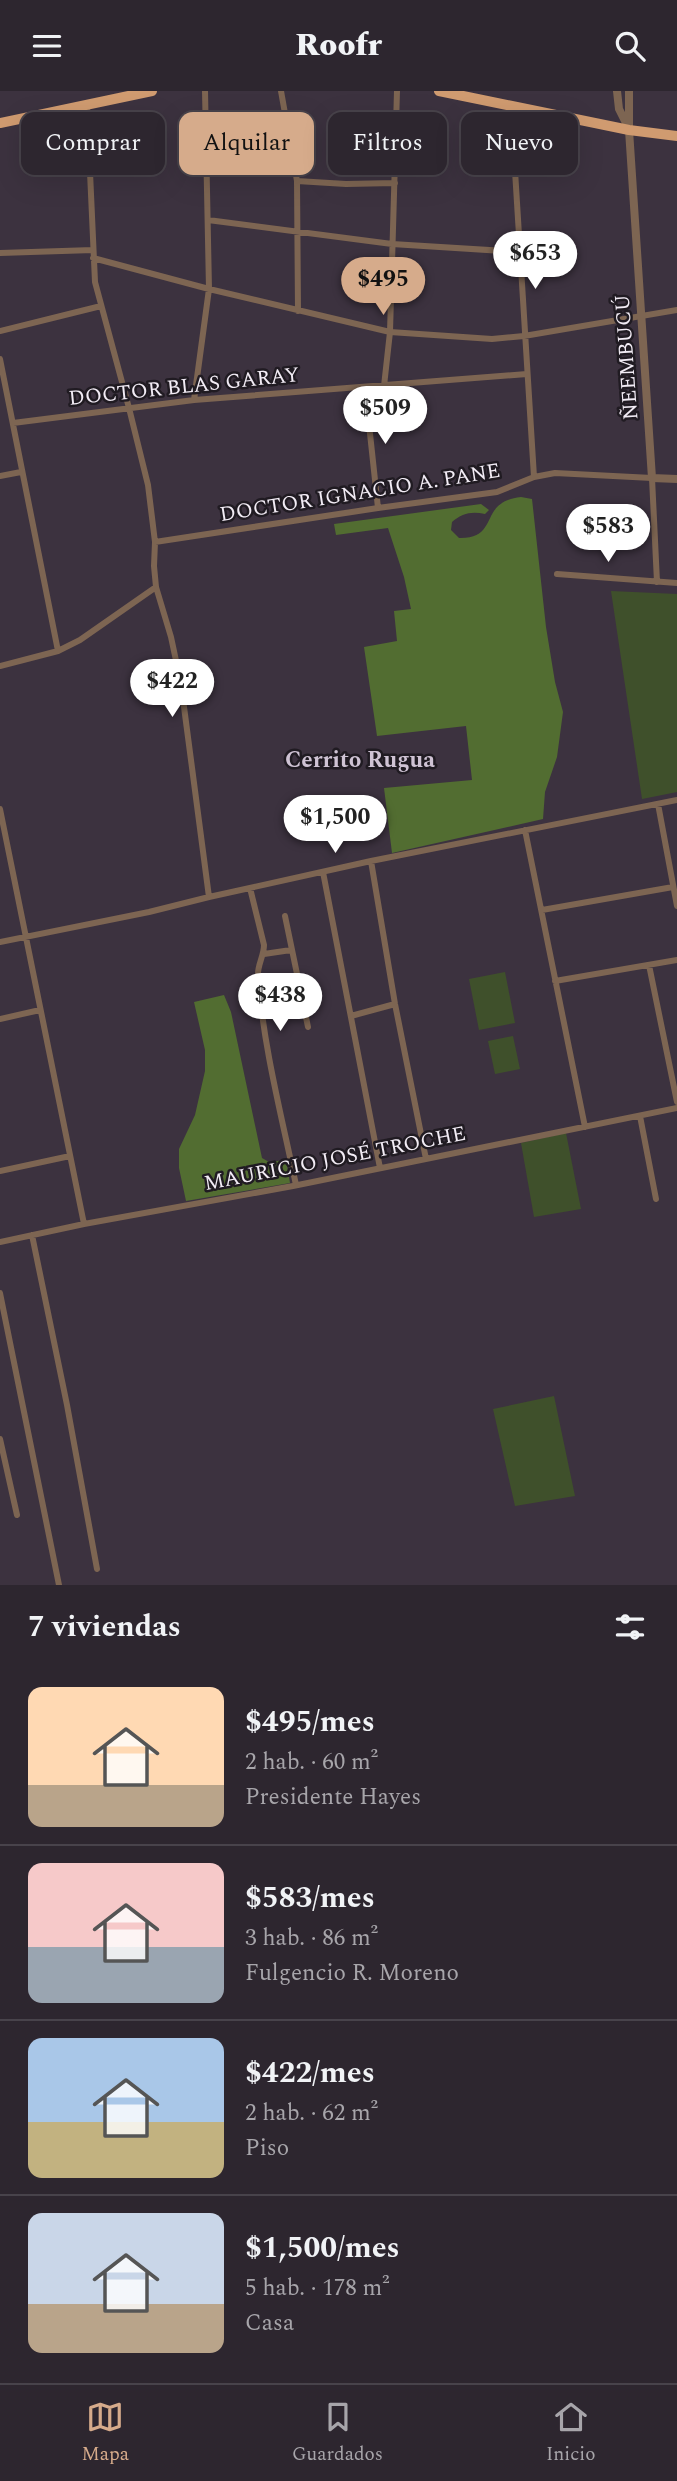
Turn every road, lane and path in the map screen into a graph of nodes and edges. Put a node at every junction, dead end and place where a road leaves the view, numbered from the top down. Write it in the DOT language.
graph roads {
  1 [pos="152,91"];
  2 [pos="205,91"];
  3 [pos="281,91"];
  4 [pos="397,91"];
  5 [pos="439,91"];
  6 [pos="617,91"];
  7 [pos="629,91"];
  8 [pos="87,106"];
  9 [pos="510,106"];
  10 [pos="0,123"];
  11 [pos="629,130"];
  12 [pos="677,136"];
  13 [pos="298,181"];
  14 [pos="395,183"];
  15 [pos="208,220"];
  16 [pos="298,233"];
  17 [pos="391,244"];
  18 [pos="520,252"];
  19 [pos="0,253"];
  20 [pos="93,254"];
  21 [pos="209,289"];
  22 [pos="101,306"];
  23 [pos="677,310"];
  24 [pos="298,311"];
  25 [pos="642,315"];
  26 [pos="0,331"];
  27 [pos="390,332"];
  28 [pos="524,336"];
  29 [pos="0,359"];
  30 [pos="527,374"];
  31 [pos="384,386"];
  32 [pos="365,387"];
  33 [pos="4,396"];
  34 [pos="194,400"];
  35 [pos="130,408"];
  36 [pos="13,423"];
  37 [pos="21,472"];
  38 [pos="0,476"];
  39 [pos="534,477"];
  40 [pos="652,478"];
  41 [pos="677,479"];
  42 [pos="378,508"];
  43 [pos="155,542"];
  44 [pos="557,574"];
  45 [pos="657,582"];
  46 [pos="677,583"];
  47 [pos="156,587"];
  48 [pos="58,651"];
  49 [pos="0,666"];
  50 [pos="677,800"];
  51 [pos="658,804"];
  52 [pos="0,809"];
  53 [pos="525,830"];
  54 [pos="9,855"];
  55 [pos="0,857"];
  56 [pos="371,861"];
  57 [pos="323,872"];
  58 [pos="673,887"];
  59 [pos="250,888"];
  60 [pos="209,897"];
  61 [pos="677,906"];
  62 [pos="542,910"];
  63 [pos="285,916"];
  64 [pos="24,937"];
  65 [pos="0,943"];
  66 [pos="291,950"];
  67 [pos="264,954"];
  68 [pos="677,960"];
  69 [pos="649,965"];
  70 [pos="555,981"];
  71 [pos="396,1004"];
  72 [pos="40,1010"];
  73 [pos="351,1016"];
  74 [pos="0,1019"];
  75 [pos="308,1027"];
  76 [pos="677,1103"];
  77 [pos="677,1108"];
  78 [pos="640,1116"];
  79 [pos="585,1127"];
  80 [pos="70,1156"];
  81 [pos="426,1159"];
  82 [pos="380,1168"];
  83 [pos="0,1171"];
  84 [pos="296,1185"];
  85 [pos="656,1199"];
  86 [pos="84,1224"];
  87 [pos="32,1235"];
  88 [pos="0,1242"];
  89 [pos="0,1293"];
  90 [pos="0,1439"];
  91 [pos="3,1464"];
  92 [pos="17,1515"];
  93 [pos="97,1569"];
  94 [pos="59,1585"];
  1 -- 8 [label="highway"];
  2 -- 15 [label="street"];
  3 -- 13 [label="street"];
  4 -- 14 [label="street"];
  5 -- 9 [label="highway"];
  6 -- 11 [label="street"];
  7 -- 11 [label="street"];
  8 -- 10 [label="highway"];
  8 -- 20 [label="street"];
  9 -- 11 [label="highway"];
  9 -- 18 [label="street"];
  11 -- 12 [label="highway"];
  11 -- 25 [label="street, ÑEEMBUCÚ"];
  13 -- 14 [label="street"];
  13 -- 16 [label="street"];
  14 -- 17 [label="street"];
  15 -- 16 [label="street"];
  15 -- 21 [label="street"];
  16 -- 17 [label="street"];
  16 -- 24 [label="street"];
  17 -- 18 [label="street"];
  17 -- 27 [label="street"];
  18 -- 28 [label="street"];
  19 -- 20 [label="street"];
  20 -- 21 [label="street"];
  20 -- 22 [label="street"];
  21 -- 24 [label="street"];
  21 -- 34 [label="street"];
  22 -- 26 [label="street"];
  22 -- 35 [label="street"];
  23 -- 25 [label="street"];
  24 -- 27 [label="street"];
  25 -- 28 [label="street"];
  25 -- 40 [label="street, ÑEEMBUCÚ"];
  27 -- 28 [label="street"];
  27 -- 31 [label="street"];
  28 -- 30 [label="street"];
  29 -- 33 [label="street"];
  30 -- 31 [label="street, DOCTOR BLAS GARAY"];
  30 -- 39 [label="street"];
  31 -- 32 [label="street, DOCTOR BLAS GARAY"];
  32 -- 34 [label="street, DOCTOR BLAS GARAY"];
  32 -- 42 [label="street"];
  33 -- 36 [label="street"];
  34 -- 35 [label="street, DOCTOR BLAS GARAY"];
  35 -- 36 [label="street, DOCTOR BLAS GARAY"];
  35 -- 43 [label="street"];
  36 -- 37 [label="street"];
  37 -- 38 [label="street"];
  37 -- 48 [label="street"];
  39 -- 40 [label="street, DOCTOR IGNACIO A. PANE"];
  39 -- 42 [label="street, DOCTOR IGNACIO A. PANE"];
  40 -- 41 [label="street"];
  40 -- 45 [label="street, ÑEEMBUCÚ"];
  42 -- 43 [label="street, DOCTOR IGNACIO A. PANE"];
  43 -- 47 [label="street"];
  44 -- 45 [label="street"];
  45 -- 46 [label="street"];
  47 -- 48 [label="street"];
  47 -- 60 [label="street"];
  48 -- 49 [label="street"];
  50 -- 51 [label="street"];
  51 -- 53 [label="street"];
  51 -- 58 [label="street"];
  52 -- 54 [label="street"];
  53 -- 56 [label="street"];
  53 -- 62 [label="street"];
  54 -- 55 [label="street"];
  54 -- 64 [label="street"];
  56 -- 57 [label="street"];
  56 -- 71 [label="street"];
  57 -- 59 [label="street"];
  57 -- 73 [label="street"];
  58 -- 61 [label="street"];
  58 -- 62 [label="street"];
  59 -- 60 [label="street"];
  59 -- 67 [label="street"];
  60 -- 64 [label="street"];
  62 -- 70 [label="street"];
  63 -- 66 [label="street"];
  64 -- 65 [label="street"];
  64 -- 72 [label="street"];
  66 -- 67 [label="street"];
  66 -- 75 [label="street"];
  67 -- 84 [label="street"];
  68 -- 69 [label="street"];
  69 -- 70 [label="street"];
  69 -- 76 [label="street"];
  70 -- 79 [label="street"];
  71 -- 73 [label="street"];
  71 -- 81 [label="street"];
  72 -- 74 [label="street"];
  72 -- 80 [label="street"];
  73 -- 82 [label="street"];
  77 -- 78 [label="street, MAURICIO JOSÉ TROCHE"];
  78 -- 79 [label="street, MAURICIO JOSÉ TROCHE"];
  78 -- 85 [label="street"];
  79 -- 81 [label="street, MAURICIO JOSÉ TROCHE"];
  80 -- 83 [label="street"];
  80 -- 86 [label="street"];
  81 -- 82 [label="street, MAURICIO JOSÉ TROCHE"];
  82 -- 84 [label="street, MAURICIO JOSÉ TROCHE"];
  84 -- 86 [label="street, MAURICIO JOSÉ TROCHE"];
  86 -- 87 [label="street, MAURICIO JOSÉ TROCHE"];
  87 -- 88 [label="street, MAURICIO JOSÉ TROCHE"];
  87 -- 93 [label="street"];
  89 -- 94 [label="street"];
  90 -- 91 [label="street"];
  91 -- 92 [label="street"];
}
